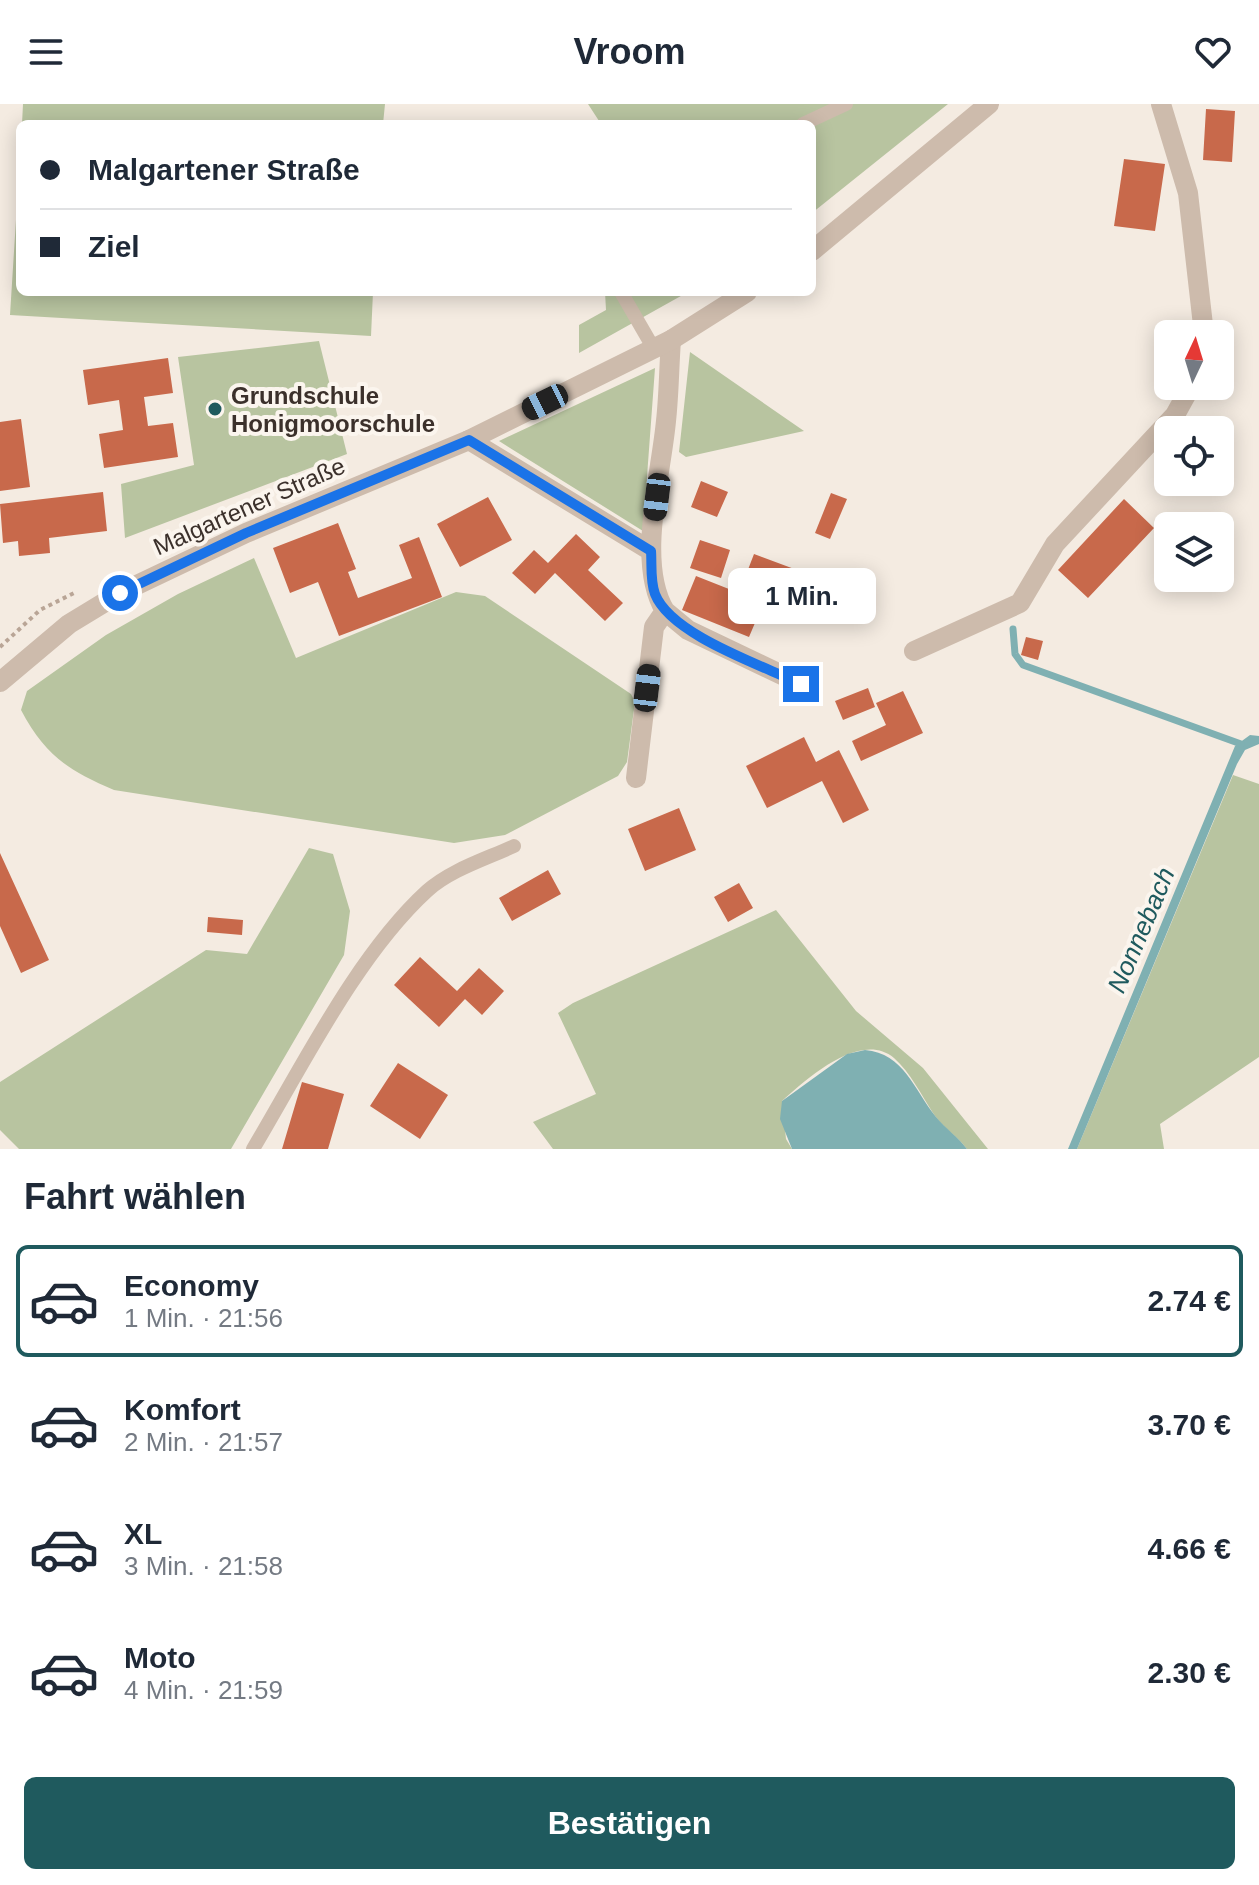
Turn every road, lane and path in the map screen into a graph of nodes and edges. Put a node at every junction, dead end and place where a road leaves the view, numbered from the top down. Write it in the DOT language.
graph roads {
  1 [pos="846,104"];
  2 [pos="989,104"];
  3 [pos="1161,104"];
  4 [pos="812,120"];
  5 [pos="816,248"];
  6 [pos="624,296"];
  7 [pos="740,296"];
  8 [pos="1202,320"];
  9 [pos="662,344"];
  10 [pos="1183,400"];
  11 [pos="469,440"];
  12 [pos="651,551"];
  13 [pos="665,611"];
  14 [pos="914,651"];
  15 [pos="0,682"];
  16 [pos="801,684"];
  17 [pos="636,778"];
  18 [pos="514,846"];
  19 [pos="253,1149"];
  1 -- 4 [label="lane"];
  2 -- 5 [label="street"];
  3 -- 8 [label="street"];
  6 -- 9 [label="lane"];
  7 -- 9 [label="street, Malgartener Straße"];
  9 -- 11 [label="street, Malgartener Straße"];
  9 -- 12 [label="street"];
  10 -- 14 [label="street"];
  11 -- 12 [label="street"];
  11 -- 15 [label="street, Malgartener Straße"];
  12 -- 13 [label="street"];
  13 -- 16 [label="street"];
  13 -- 17 [label="street"];
  18 -- 19 [label="lane"];
}
